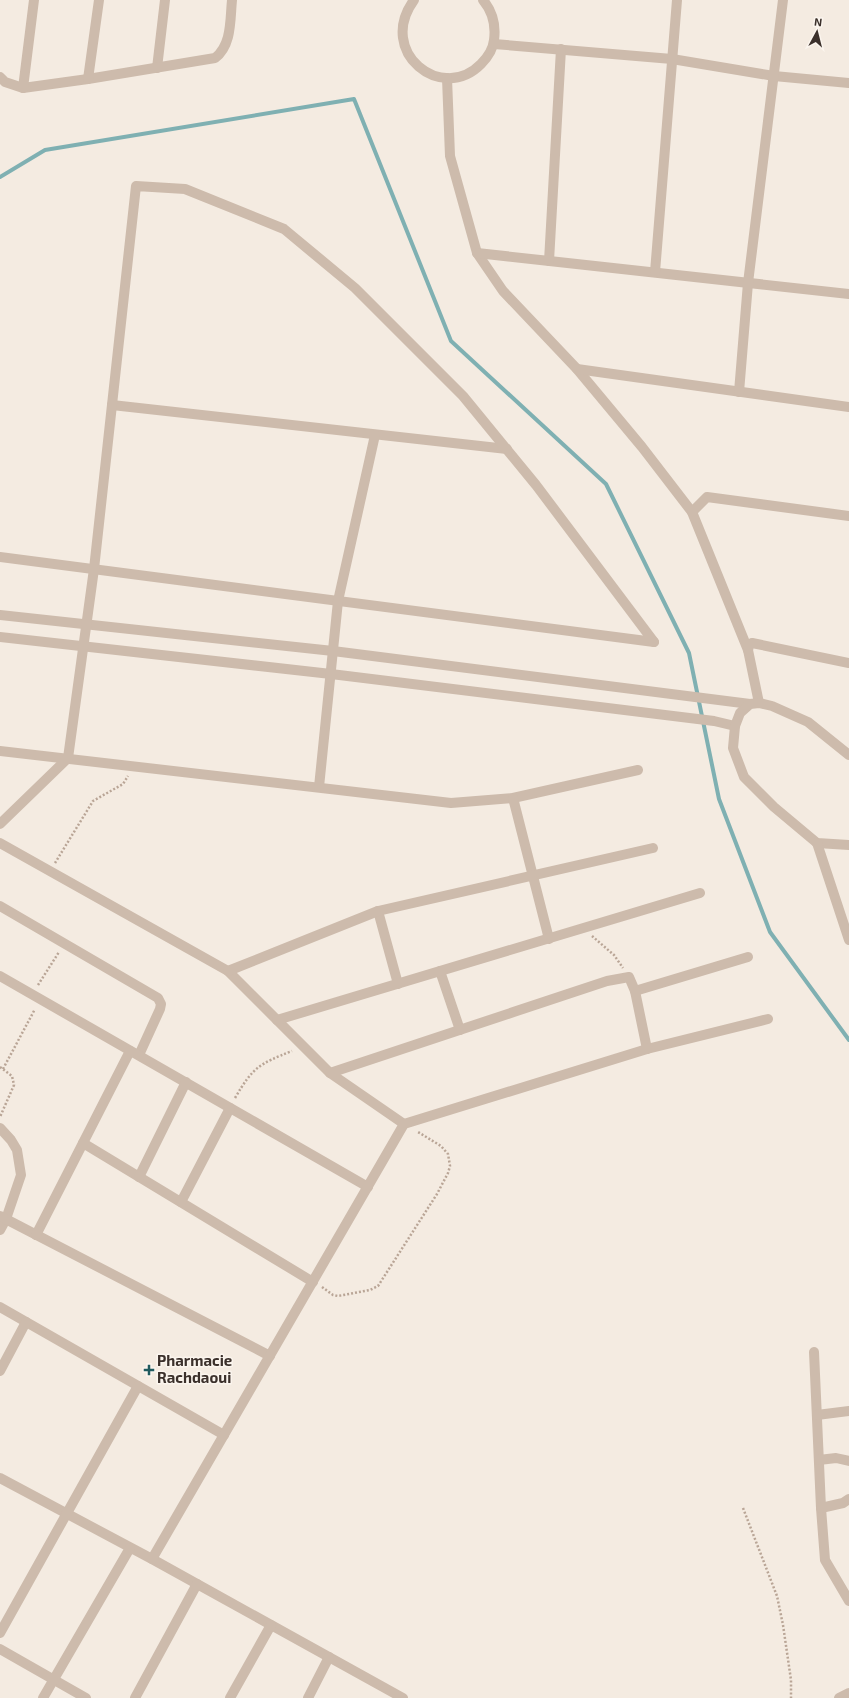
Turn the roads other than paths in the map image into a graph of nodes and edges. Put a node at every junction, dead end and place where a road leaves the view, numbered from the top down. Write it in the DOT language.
graph roads {
  1 [pos="34,0"];
  2 [pos="98,0"];
  3 [pos="165,0"];
  4 [pos="232,0"];
  5 [pos="414,0"];
  6 [pos="483,0"];
  7 [pos="677,0"];
  8 [pos="783,0"];
  9 [pos="494,44"];
  10 [pos="561,49"];
  11 [pos="672,60"];
  12 [pos="157,68"];
  13 [pos="774,76"];
  14 [pos="0,77"];
  15 [pos="447,78"];
  16 [pos="88,79"];
  17 [pos="849,83"];
  18 [pos="23,88"];
  19 [pos="477,253"];
  20 [pos="550,261"];
  21 [pos="655,272"];
  22 [pos="748,283"];
  23 [pos="849,294"];
  24 [pos="577,369"];
  25 [pos="739,392"];
  26 [pos="112,404"];
  27 [pos="849,407"];
  28 [pos="375,435"];
  29 [pos="507,450"];
  30 [pos="692,512"];
  31 [pos="849,516"];
  32 [pos="0,557"];
  33 [pos="94,569"];
  34 [pos="338,601"];
  35 [pos="0,615"];
  36 [pos="86,625"];
  37 [pos="0,637"];
  38 [pos="84,647"];
  39 [pos="748,650"];
  40 [pos="333,651"];
  41 [pos="849,663"];
  42 [pos="331,674"];
  43 [pos="755,703"];
  44 [pos="735,726"];
  45 [pos="0,752"];
  46 [pos="849,755"];
  47 [pos="68,758"];
  48 [pos="638,770"];
  49 [pos="320,787"];
  50 [pos="513,798"];
  51 [pos="0,824"];
  52 [pos="0,843"];
  53 [pos="818,843"];
  54 [pos="849,845"];
  55 [pos="653,848"];
  56 [pos="533,875"];
  57 [pos="700,893"];
  58 [pos="0,906"];
  59 [pos="378,912"];
  60 [pos="549,939"];
  61 [pos="849,940"];
  62 [pos="748,957"];
  63 [pos="228,971"];
  64 [pos="440,972"];
  65 [pos="0,976"];
  66 [pos="398,984"];
  67 [pos="635,991"];
  68 [pos="768,1019"];
  69 [pos="277,1020"];
  70 [pos="460,1030"];
  71 [pos="647,1049"];
  72 [pos="135,1053"];
  73 [pos="330,1073"];
  74 [pos="186,1082"];
  75 [pos="230,1108"];
  76 [pos="404,1124"];
  77 [pos="0,1128"];
  78 [pos="83,1143"];
  79 [pos="139,1177"];
  80 [pos="368,1187"];
  81 [pos="181,1202"];
  82 [pos="3,1218"];
  83 [pos="0,1230"];
  84 [pos="36,1235"];
  85 [pos="313,1282"];
  86 [pos="0,1308"];
  87 [pos="26,1322"];
  88 [pos="814,1352"];
  89 [pos="270,1356"];
  90 [pos="0,1371"];
  91 [pos="138,1386"];
  92 [pos="849,1411"];
  93 [pos="817,1415"];
  94 [pos="224,1435"];
  95 [pos="819,1460"];
  96 [pos="849,1461"];
  97 [pos="0,1478"];
  98 [pos="849,1499"];
  99 [pos="821,1508"];
  100 [pos="67,1514"];
  101 [pos="130,1548"];
  102 [pos="152,1559"];
  103 [pos="197,1584"];
  104 [pos="849,1601"];
  105 [pos="271,1625"];
  106 [pos="0,1633"];
  107 [pos="0,1649"];
  108 [pos="329,1657"];
  109 [pos="54,1680"];
  110 [pos="849,1692"];
  111 [pos="398,1697"];
  112 [pos="43,1698"];
  113 [pos="86,1698"];
  114 [pos="135,1698"];
  115 [pos="230,1698"];
  116 [pos="308,1698"];
  117 [pos="839,1698"];
  1 -- 18 [label="street"];
  2 -- 16 [label="street"];
  3 -- 12 [label="street"];
  4 -- 12 [label="street"];
  5 -- 15 [label="street"];
  6 -- 9 [label="street"];
  7 -- 11 [label="street"];
  8 -- 13 [label="street"];
  9 -- 10 [label="street"];
  9 -- 15 [label="street"];
  10 -- 11 [label="street"];
  10 -- 20 [label="street"];
  11 -- 13 [label="street"];
  11 -- 21 [label="street"];
  12 -- 16 [label="street"];
  13 -- 17 [label="street"];
  13 -- 22 [label="street"];
  14 -- 18 [label="street"];
  15 -- 19 [label="street"];
  16 -- 18 [label="street"];
  19 -- 20 [label="street"];
  19 -- 24 [label="street"];
  20 -- 21 [label="street"];
  21 -- 22 [label="street"];
  22 -- 23 [label="street"];
  22 -- 25 [label="street"];
  24 -- 25 [label="street"];
  24 -- 30 [label="street"];
  25 -- 27 [label="street"];
  26 -- 28 [label="street"];
  26 -- 29 [label="street"];
  26 -- 33 [label="street"];
  28 -- 29 [label="street"];
  28 -- 34 [label="street"];
  29 -- 34 [label="street"];
  30 -- 31 [label="street"];
  30 -- 39 [label="street"];
  32 -- 33 [label="street"];
  33 -- 34 [label="street"];
  33 -- 36 [label="street"];
  34 -- 40 [label="street"];
  35 -- 36 [label="street"];
  36 -- 38 [label="street"];
  36 -- 40 [label="street"];
  37 -- 38 [label="street"];
  38 -- 42 [label="street"];
  38 -- 47 [label="street"];
  39 -- 41 [label="street"];
  39 -- 43 [label="street"];
  40 -- 42 [label="street"];
  40 -- 43 [label="street"];
  42 -- 44 [label="street"];
  42 -- 49 [label="street"];
  43 -- 44 [label="street"];
  43 -- 46 [label="street"];
  44 -- 53 [label="street"];
  45 -- 47 [label="street"];
  47 -- 49 [label="street"];
  47 -- 51 [label="street"];
  48 -- 50 [label="street"];
  49 -- 50 [label="street"];
  50 -- 56 [label="street"];
  52 -- 63 [label="street"];
  53 -- 54 [label="street"];
  53 -- 61 [label="street"];
  55 -- 56 [label="street"];
  56 -- 59 [label="street"];
  56 -- 60 [label="street"];
  57 -- 60 [label="street"];
  58 -- 72 [label="street"];
  59 -- 63 [label="street"];
  59 -- 66 [label="street"];
  60 -- 64 [label="street"];
  62 -- 67 [label="street"];
  63 -- 69 [label="street"];
  64 -- 66 [label="street"];
  64 -- 70 [label="street"];
  65 -- 72 [label="street"];
  66 -- 69 [label="street"];
  67 -- 70 [label="street"];
  67 -- 71 [label="street"];
  68 -- 71 [label="street"];
  69 -- 73 [label="street"];
  70 -- 73 [label="street"];
  71 -- 76 [label="street"];
  72 -- 74 [label="street"];
  72 -- 78 [label="street"];
  73 -- 76 [label="street"];
  74 -- 75 [label="street"];
  74 -- 79 [label="street"];
  75 -- 80 [label="street"];
  75 -- 81 [label="street"];
  76 -- 80 [label="street"];
  77 -- 82 [label="street"];
  78 -- 79 [label="street"];
  78 -- 84 [label="street"];
  79 -- 81 [label="street"];
  80 -- 85 [label="street"];
  81 -- 85 [label="street"];
  82 -- 83 [label="street"];
  82 -- 84 [label="street"];
  84 -- 89 [label="street"];
  85 -- 89 [label="street"];
  86 -- 87 [label="street"];
  87 -- 90 [label="street"];
  87 -- 91 [label="street"];
  88 -- 93 [label="street"];
  89 -- 94 [label="street"];
  91 -- 94 [label="street"];
  91 -- 100 [label="street"];
  92 -- 93 [label="street"];
  93 -- 95 [label="street"];
  94 -- 102 [label="street"];
  95 -- 96 [label="street"];
  95 -- 99 [label="street"];
  97 -- 100 [label="street"];
  98 -- 99 [label="street"];
  99 -- 104 [label="street"];
  100 -- 101 [label="street"];
  100 -- 106 [label="street"];
  101 -- 102 [label="street"];
  101 -- 109 [label="street"];
  102 -- 103 [label="street"];
  103 -- 105 [label="street"];
  103 -- 114 [label="street"];
  105 -- 108 [label="street"];
  105 -- 115 [label="street"];
  107 -- 109 [label="street"];
  108 -- 111 [label="street"];
  108 -- 116 [label="street"];
  109 -- 112 [label="street"];
  109 -- 113 [label="street"];
  110 -- 117 [label="street"];
}
